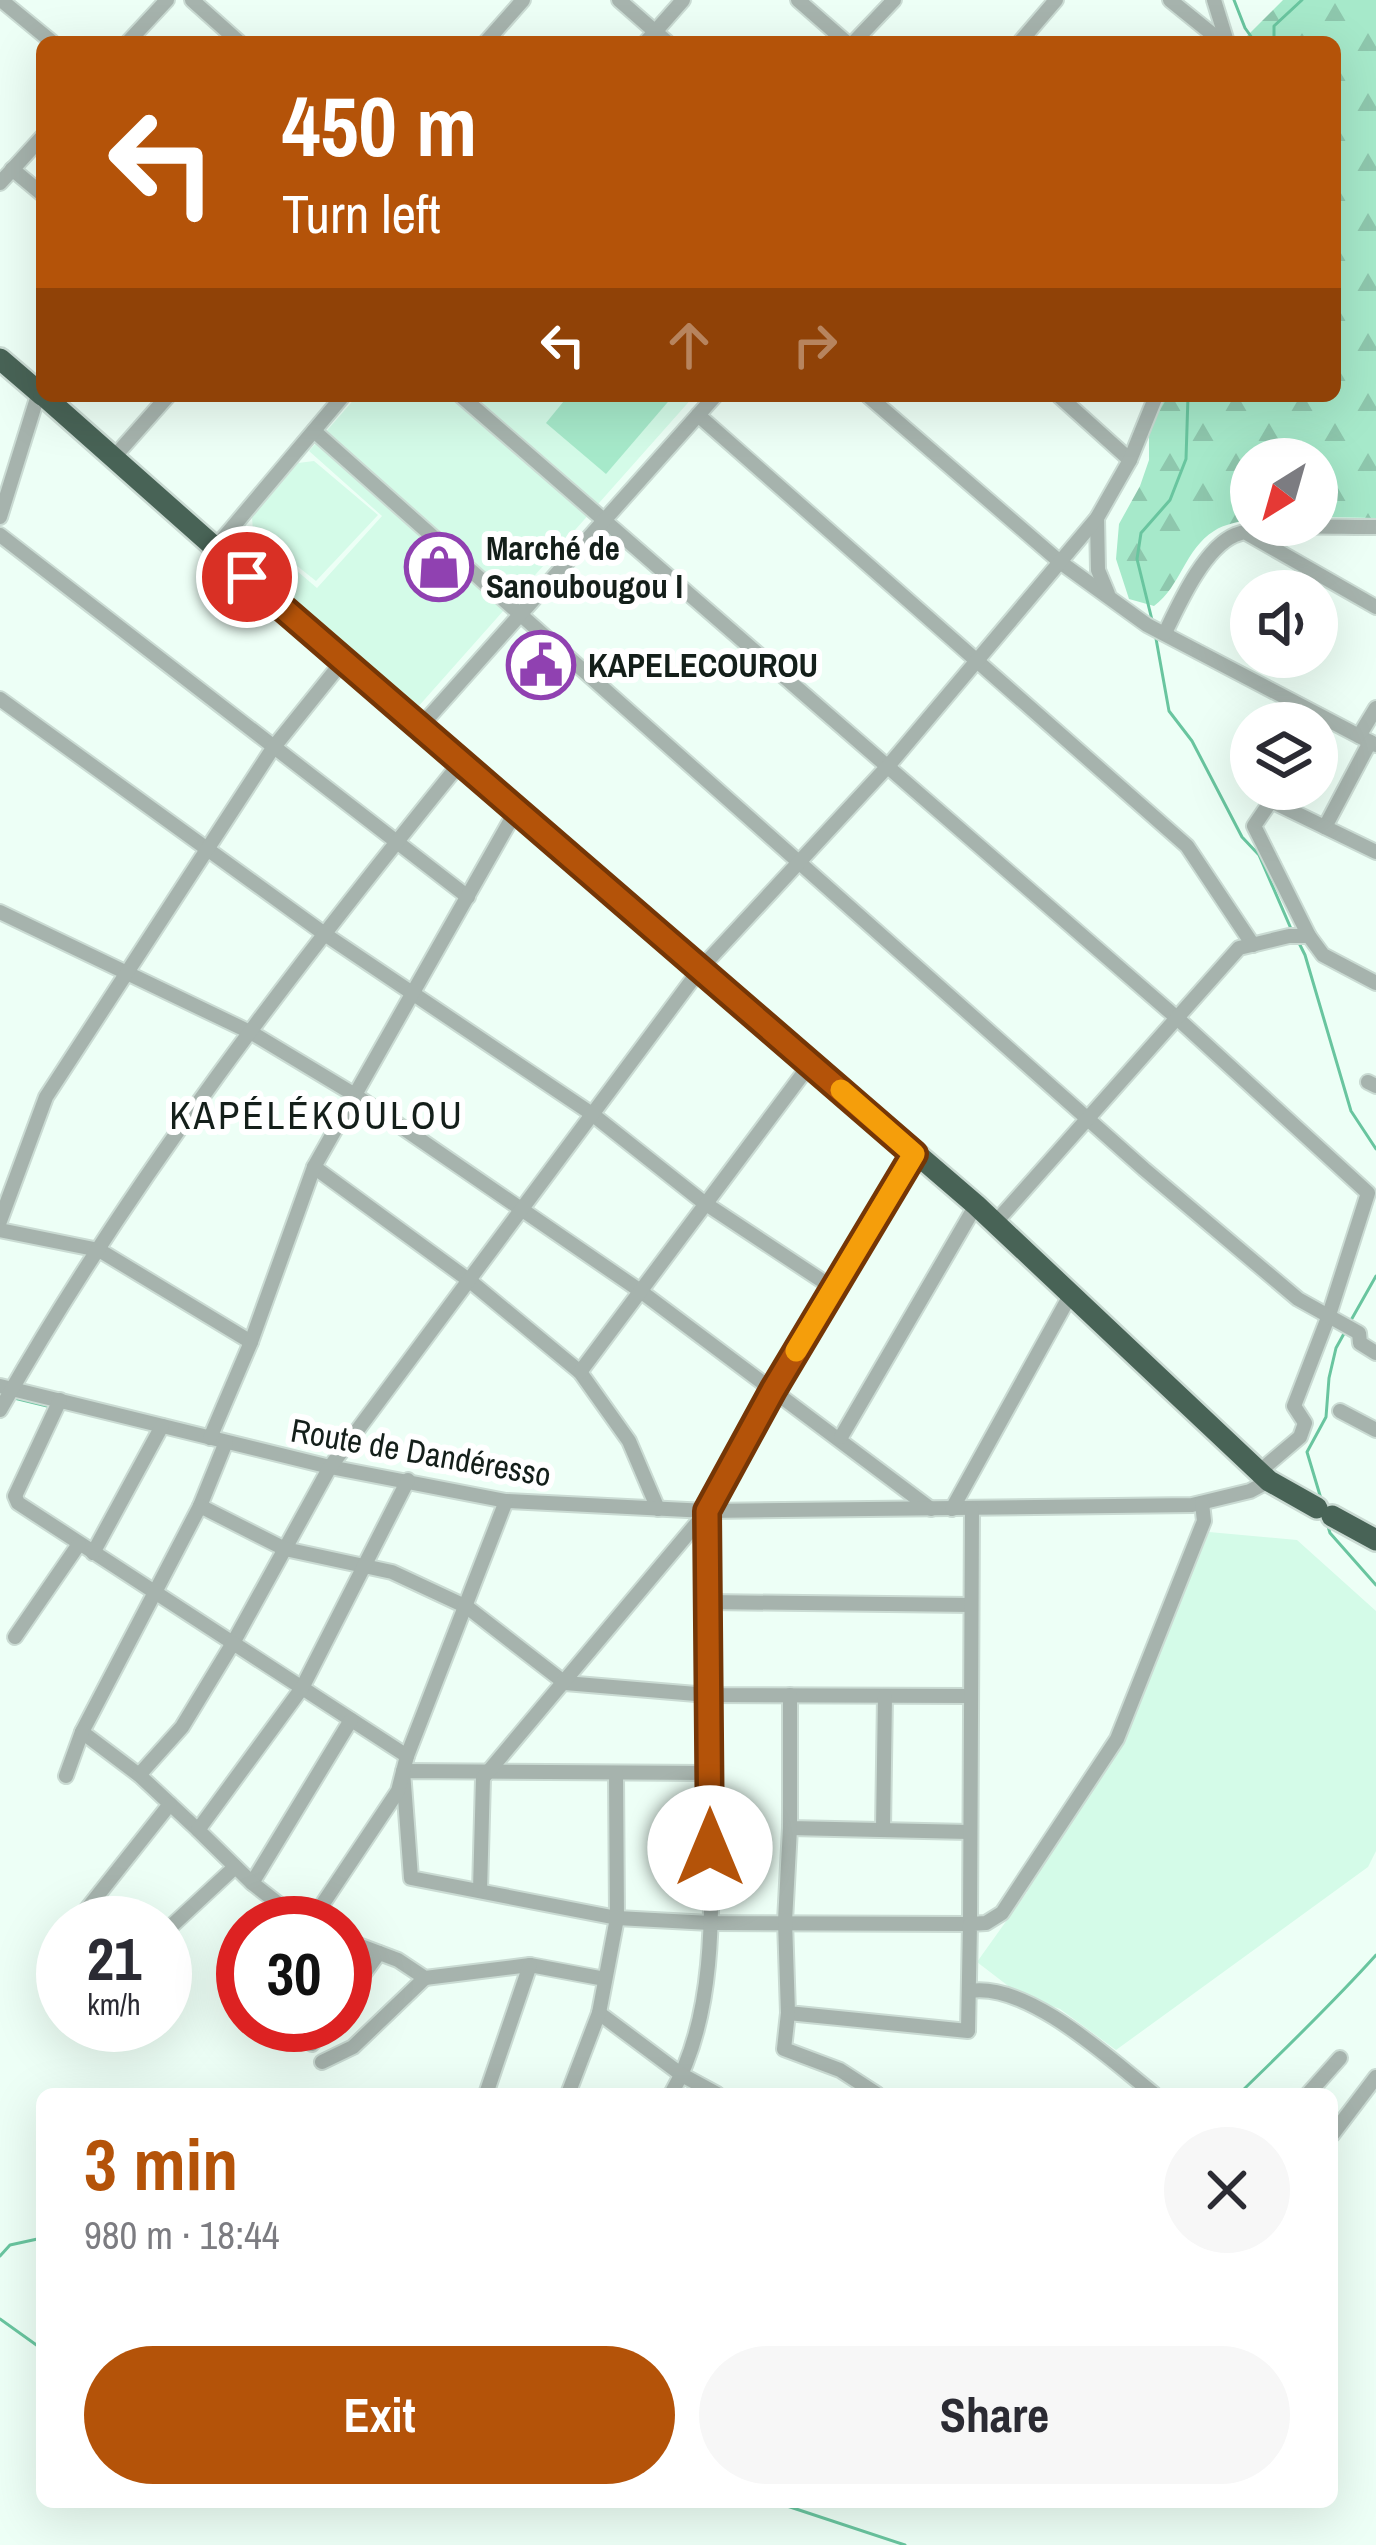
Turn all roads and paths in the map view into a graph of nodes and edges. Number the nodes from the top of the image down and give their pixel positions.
1 (1, 0) edge
2 (166, 0) edge
3 (192, 0) edge
4 (523, 0) edge
5 (619, 0) edge
6 (683, 0) edge
7 (798, 0) edge
8 (894, 0) edge
9 (1056, 0) edge
10 (1170, 0) edge
11 (1214, 0) edge
12 (45, 36) edge
13 (133, 36) edge
14 (232, 36) edge
15 (491, 36) edge
16 (654, 36) edge
17 (657, 36) edge
18 (843, 36) edge
19 (856, 36) edge
20 (1025, 36) edge
21 (1216, 36) edge
22 (1223, 36) edge
23 (36, 143) edge
24 (13, 169) junction
25 (0, 183) edge
26 (36, 189) edge
27 (0, 359) edge
28 (36, 389) edge
29 (39, 402) edge
30 (51, 402) edge
31 (163, 402) edge
32 (338, 402) edge
33 (468, 402) edge
34 (710, 402) edge
35 (875, 402) edge
36 (1066, 402) edge
37 (1154, 402) edge
38 (698, 415) junction
39 (314, 431) junction
40 (115, 457) junction
41 (1130, 460) junction
42 (0, 514) edge
43 (1096, 518) junction
44 (605, 519) junction
45 (1338, 527) edge
46 (1376, 527) edge
47 (0, 535) edge
48 (1230, 538) edge
49 (1270, 546) edge
50 (215, 548) junction
51 (1060, 562) junction
52 (1110, 599) junction
53 (1376, 608) edge
54 (520, 613) junction
55 (1163, 633) junction
56 (343, 661) junction
57 (977, 663) junction
58 (0, 699) edge
59 (1376, 708) edge
60 (420, 727) junction
61 (1368, 741) edge
62 (273, 748) junction
63 (461, 763) junction
64 (889, 765) junction
65 (517, 809) junction
66 (1325, 827) junction
67 (396, 843) junction
68 (208, 845) junction
69 (1376, 852) edge
70 (800, 860) junction
71 (468, 897) junction
72 (0, 912) edge
73 (326, 935) junction
74 (1300, 936) junction
75 (1252, 945) junction
76 (701, 968) junction
77 (125, 970) junction
78 (1376, 983) edge
79 (416, 992) junction
80 (1177, 1018) junction
81 (252, 1033) junction
82 (811, 1063) junction
83 (356, 1095) junction
84 (592, 1114) junction
85 (1088, 1119) junction
86 (914, 1154) junction
87 (314, 1167) junction
88 (1372, 1195) edge
89 (704, 1202) junction
90 (976, 1205) junction
91 (522, 1208) junction
92 (994, 1223) junction
93 (0, 1226) edge
94 (99, 1250) junction
95 (470, 1281) junction
96 (833, 1288) junction
97 (639, 1290) junction
98 (1072, 1292) junction
99 (1335, 1319) junction
100 (251, 1342) junction
101 (1376, 1353) edge
102 (580, 1372) junction
103 (6, 1387) edge
104 (773, 1390) junction
105 (60, 1400) junction
106 (0, 1410) edge
107 (1340, 1411) dead end
108 (162, 1426) junction
109 (1376, 1430) edge
110 (841, 1437) junction
111 (210, 1438) junction
112 (226, 1442) junction
113 (330, 1467) junction
114 (1264, 1476) junction
115 (408, 1480) junction
116 (506, 1501) junction
117 (1202, 1503) junction
118 (200, 1506) junction
119 (658, 1509) junction
120 (932, 1509) junction
121 (952, 1509) junction
122 (972, 1509) junction
123 (707, 1511) junction
124 (1376, 1540) edge
125 (79, 1544) junction
126 (285, 1549) junction
127 (93, 1553) junction
128 (364, 1565) junction
129 (154, 1592) junction
130 (708, 1602) junction
131 (971, 1605) junction
132 (467, 1607) junction
133 (15, 1637) dead end
134 (232, 1643) junction
135 (565, 1683) junction
136 (302, 1688) junction
137 (708, 1695) junction
138 (790, 1695) junction
139 (885, 1696) junction
140 (970, 1696) junction
141 (351, 1720) junction
142 (82, 1732) junction
143 (405, 1764) junction
144 (488, 1772) junction
145 (616, 1773) junction
146 (709, 1773) junction
147 (140, 1775) junction
148 (66, 1776) dead end
149 (170, 1804) junction
150 (790, 1828) junction
151 (884, 1829) junction
152 (198, 1830) junction
153 (969, 1832) junction
154 (235, 1867) junction
155 (252, 1883) junction
156 (480, 1891) junction
157 (97, 1896) edge
158 (270, 1896) edge
159 (326, 1896) edge
160 (192, 1907) edge
161 (617, 1918) junction
162 (785, 1921) junction
163 (710, 1923) junction
164 (970, 1924) junction
165 (372, 1950) edge
166 (379, 1953) junction
167 (372, 1963) edge
168 (530, 1965) junction
169 (425, 1978) junction
170 (605, 1979) junction
171 (970, 1991) junction
172 (598, 2013) junction
173 (788, 2013) junction
174 (1340, 2058) dead end
175 (322, 2062) dead end
176 (682, 2075) junction
177 (1376, 2077) edge
178 (487, 2088) edge
179 (570, 2088) edge
180 (674, 2088) edge
181 (706, 2088) edge
182 (868, 2088) edge
183 (1147, 2088) edge
184 (1313, 2088) edge
185 (1338, 2127) edge

1 - 12 street
2 - 13 street
3 - 14 street
4 - 15 street
5 - 16 street
6 - 17 street
7 - 18 street
8 - 19 street
9 - 20 street
10 - 21 street
11 - 22 street
23 - 24 street
24 - 25 street
24 - 26 street
27 - 28 highway
29 - 42 street
30 - 40 highway
31 - 40 street
32 - 39 street
33 - 44 street
34 - 38 street
35 - 51 street
36 - 41 street
37 - 41 street
38 - 44 street
38 - 57 street
39 - 50 street
39 - 54 street
40 - 50 highway
41 - 43 street
43 - 51 street
43 - 52 street
44 - 54 street
44 - 64 street
45 - 46 street
47 - 62 street
48 - 55 street
49 - 53 street
50 - 56 highway
51 - 52 street
51 - 57 street
52 - 55 street
54 - 60 street
54 - 70 street
55 - 61 street
56 - 60 highway
56 - 62 street
57 - 64 street
57 - 75 street
58 - 68 street
59 - 61 street
60 - 63 highway
61 - 66 street
62 - 67 street
62 - 68 street
63 - 65 highway
63 - 67 street
64 - 70 street
64 - 80 street
65 - 71 street
65 - 76 highway
66 - 69 street
66 - 74 street
67 - 71 street
67 - 73 street
68 - 73 street
68 - 77 street
70 - 76 street
70 - 85 street
71 - 79 street
72 - 77 street
73 - 79 street
73 - 81 street
74 - 75 street
74 - 78 street
75 - 80 street
76 - 82 highway
76 - 84 street
77 - 81 street
77 - 93 street
79 - 83 street
79 - 84 street
80 - 85 street
80 - 88 street
81 - 83 street
81 - 94 street
82 - 86 highway
82 - 89 street
83 - 87 street
83 - 91 street
84 - 89 street
84 - 91 street
85 - 92 street
85 - 99 street
86 - 90 highway
86 - 96 street
87 - 95 street
87 - 100 street
88 - 99 street
89 - 96 street
89 - 97 street
90 - 92 highway
90 - 110 street
91 - 95 street
91 - 97 street
92 - 98 highway
93 - 94 street
94 - 100 street
94 - 103 street
95 - 102 street
95 - 113 street
96 - 104 street
97 - 102 street
97 - 104 street
98 - 114 highway
98 - 121 street
99 - 101 street
99 - 114 street
100 - 111 street
102 - 119 street
103 - 105 street, Route de Dandéresso
103 - 106 street
104 - 110 street
104 - 123 street
105 - 108 street, Route de Dandéresso
105 - 125 street
107 - 109 street
108 - 111 street, Route de Dandéresso
108 - 127 street
110 - 120 street
111 - 112 street, Route de Dandéresso
112 - 113 street, Route de Dandéresso
112 - 118 street
113 - 115 street, Route de Dandéresso
113 - 126 street
114 - 117 street, Route de Dandéresso
114 - 124 highway
115 - 116 street, Route de Dandéresso
115 - 128 street
116 - 119 street, Route de Dandéresso
116 - 132 street
117 - 122 street, Route de Dandéresso
117 - 164 street
118 - 126 street
118 - 129 street
119 - 123 street, Route de Dandéresso
120 - 121 street, Route de Dandéresso
120 - 123 street, Route de Dandéresso
121 - 122 street, Route de Dandéresso
122 - 131 street
123 - 130 street
123 - 135 street
125 - 127 street
125 - 133 street
126 - 128 street
126 - 134 street
127 - 129 street
128 - 132 street
128 - 136 street
129 - 134 street
129 - 142 street
130 - 131 street
130 - 137 street
131 - 140 street
132 - 135 street
132 - 143 street
134 - 136 street
134 - 147 street
135 - 137 street
135 - 144 street
136 - 141 street
136 - 152 street
137 - 138 street
137 - 146 street
138 - 139 street
138 - 150 street
139 - 140 street
139 - 151 street
140 - 153 street
141 - 143 street
141 - 155 street
142 - 147 street
142 - 148 street
143 - 144 street
143 - 156 street
143 - 159 street
144 - 145 street
144 - 156 street
145 - 146 street
145 - 161 street
146 - 163 street
147 - 149 street
149 - 152 street
149 - 157 street
150 - 151 street
150 - 162 street
151 - 153 street
152 - 154 street
153 - 164 street
154 - 155 street
154 - 160 street
155 - 158 street
156 - 161 street
161 - 163 street
161 - 170 street
162 - 163 street
162 - 164 street
162 - 173 street
163 - 176 street
164 - 171 street
165 - 166 street
166 - 167 street
166 - 169 street
168 - 169 street
168 - 170 street
168 - 178 street
169 - 175 street
170 - 172 street
171 - 173 street
171 - 183 street
172 - 176 street
172 - 179 street
173 - 182 street
174 - 184 street
176 - 180 street
176 - 181 street
177 - 185 street

